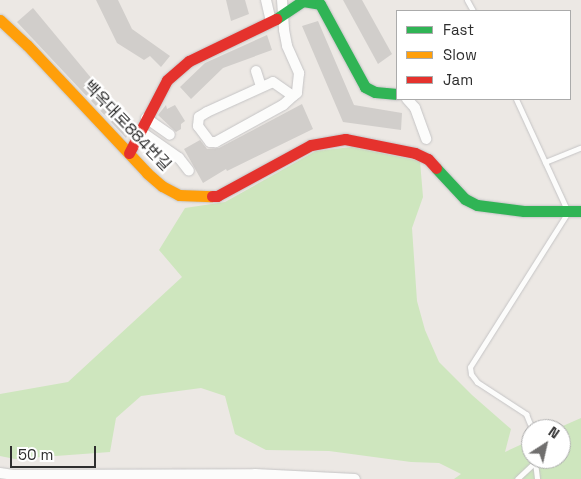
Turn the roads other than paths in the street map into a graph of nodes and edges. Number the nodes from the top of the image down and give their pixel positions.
1 (266, 0) edge
2 (282, 0) edge
3 (284, 15) junction
4 (0, 20) edge
5 (271, 22) junction
6 (256, 71) dead end
7 (261, 86) junction
8 (396, 94) edge
9 (293, 96) junction
10 (408, 100) edge
11 (516, 100) edge
12 (146, 118) junction
13 (139, 130) junction
14 (170, 135) dead end
15 (426, 140) dead end
16 (580, 148) dead end
17 (129, 153) junction
18 (545, 162) junction
19 (189, 171) dead end
20 (581, 211) edge
21 (568, 212) junction
22 (528, 419) edge
23 (526, 469) edge
24 (0, 473) edge
25 (355, 479) edge
26 (517, 479) edge

1 - 5 street
2 - 3 street
3 - 5 street
3 - 8 street
3 - 9 street
4 - 17 street, 백옥대로884번길
5 - 12 street
6 - 7 street
7 - 9 street
7 - 9 street
10 - 15 street
11 - 18 lane
12 - 13 street
12 - 14 street
13 - 17 street
13 - 19 street
16 - 18 lane
17 - 21 street, 백옥대로884번길
18 - 21 lane
20 - 21 street, 백옥대로884번길
21 - 22 lane
23 - 26 lane
24 - 25 street

